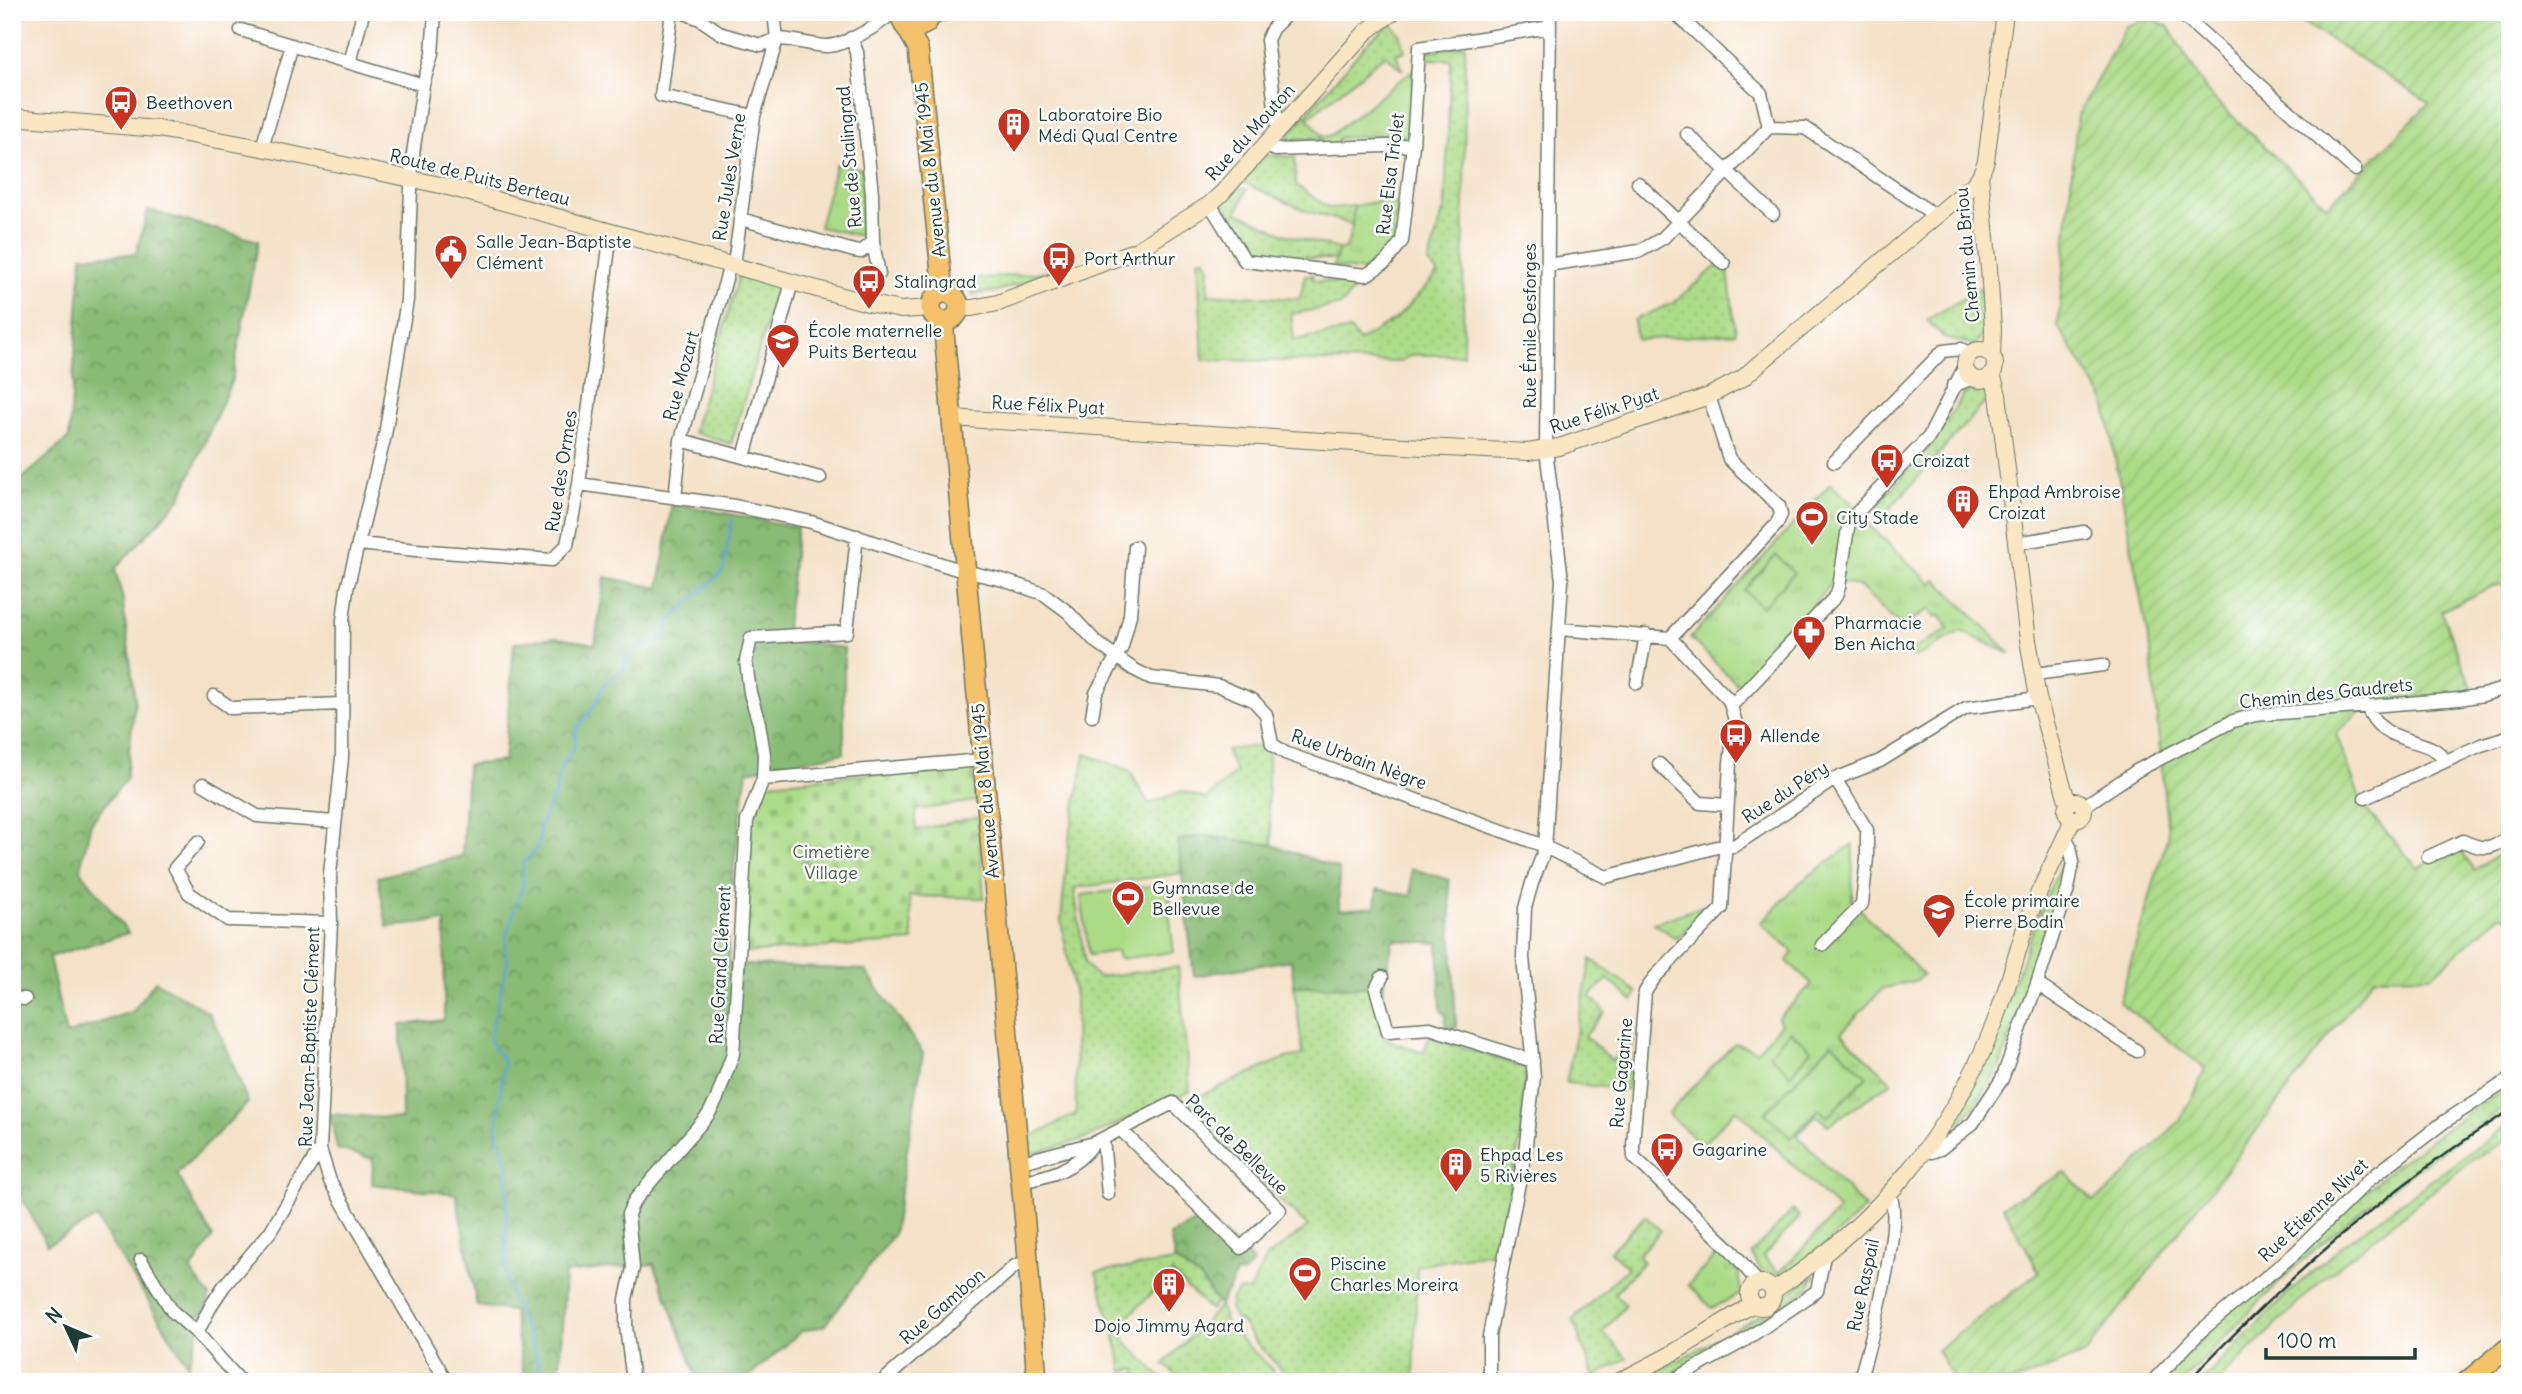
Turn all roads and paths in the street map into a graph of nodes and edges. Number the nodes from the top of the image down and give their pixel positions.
1 (359, 12) edge
2 (435, 12) edge
3 (672, 12) edge
4 (682, 12) edge
5 (774, 12) edge
6 (947, 12) edge
7 (1289, 12) edge
8 (1393, 12) edge
9 (1550, 12) edge
10 (1674, 12) edge
11 (2005, 12) edge
12 (2179, 12) edge
13 (929, 19) edge
14 (897, 20) edge
15 (1550, 27) junction
16 (241, 30) dead end
17 (851, 38) junction
18 (777, 39) junction
19 (292, 45) junction
20 (918, 48) junction
21 (350, 62) junction
22 (424, 85) junction
23 (754, 116) junction
24 (12, 117) edge
25 (1769, 127) junction
26 (1281, 128) junction
27 (1687, 134) dead end
28 (1265, 145) junction
29 (1413, 145) junction
30 (262, 148) junction
31 (1727, 170) junction
32 (2355, 170) dead end
33 (1980, 176) junction
34 (411, 179) junction
35 (1638, 183) dead end
36 (1210, 204) junction
37 (1773, 214) dead end
38 (1936, 216) junction
39 (741, 219) junction
40 (1678, 221) junction
41 (611, 231) junction
42 (873, 242) junction
43 (1724, 264) dead end
44 (730, 265) junction
45 (1547, 265) junction
46 (879, 274) dead end
47 (792, 282) junction
48 (943, 292) junction
49 (960, 308) junction
50 (938, 315) junction
51 (1980, 365) junction
52 (1709, 396) junction
53 (951, 418) junction
54 (681, 440) junction
55 (1546, 449) junction
56 (744, 457) junction
57 (1835, 462) dead end
58 (820, 478) dead end
59 (579, 484) junction
60 (675, 498) junction
61 (2084, 532) dead end
62 (857, 536) junction
63 (2016, 543) junction
64 (359, 544) junction
65 (1135, 547) dead end
66 (967, 572) junction
67 (1559, 629) junction
68 (1646, 635) junction
69 (1670, 638) junction
70 (1118, 659) junction
71 (2103, 665) dead end
72 (2035, 674) junction
73 (1637, 684) dead end
74 (2510, 687) edge
75 (214, 696) dead end
76 (2038, 698) junction
77 (342, 704) junction
78 (1732, 705) junction
79 (2367, 705) junction
80 (1092, 716) dead end
81 (2510, 736) edge
82 (982, 760) junction
83 (2445, 761) junction
84 (1659, 764) dead end
85 (762, 779) junction
86 (1835, 779) junction
87 (203, 784) dead end
88 (2365, 799) dead end
89 (2073, 802) junction
90 (1727, 805) junction
91 (335, 822) junction
92 (2065, 837) junction
93 (2510, 837) edge
94 (198, 842) dead end
95 (1725, 846) junction
96 (1545, 849) junction
97 (2428, 857) dead end
98 (331, 923) junction
99 (1822, 945) dead end
100 (1382, 977) dead end
101 (2037, 984) junction
102 (2137, 1051) dead end
103 (1533, 1061) junction
104 (2510, 1079) edge
105 (1121, 1130) junction
106 (1098, 1141) junction
107 (320, 1149) junction
108 (1926, 1151) junction
109 (1019, 1173) junction
110 (1108, 1194) dead end
111 (1889, 1195) junction
112 (1824, 1256) junction
113 (141, 1260) dead end
114 (1028, 1261) junction
115 (1758, 1283) junction
116 (1773, 1291) junction
117 (1753, 1304) junction
118 (197, 1333) junction
119 (2510, 1346) edge
120 (241, 1382) edge
121 (447, 1382) edge
122 (633, 1382) edge
123 (882, 1382) edge
124 (1037, 1382) edge
125 (1489, 1382) edge
126 (1618, 1382) edge
127 (1670, 1382) edge
128 (1859, 1382) edge
129 (2151, 1382) edge
130 (2466, 1382) edge

1 - 21 street
2 - 22 street, Rue Jean-Baptiste Clément
3 - 23 street
4 - 18 street
5 - 18 street
6 - 13 street
7 - 26 street
8 - 26 street, Rue du Mouton
9 - 15 street, Rue Émile Desforges
10 - 25 street
11 - 33 street
12 - 32 street
13 - 14 main road
13 - 20 main road, Avenue du 8 Mai 1945
14 - 17 street
14 - 20 main road, Avenue du 8 Mai 1945
15 - 29 street, Rue Elsa Triolet
15 - 45 street, Rue Émile Desforges
16 - 19 street
17 - 18 street
17 - 42 street, Rue de Stalingrad
18 - 23 street, Rue Jules Verne
19 - 21 street
19 - 30 street
20 - 48 main road, Avenue du 8 Mai 1945
21 - 22 street
22 - 34 street, Rue Jean-Baptiste Clément
23 - 39 street, Rue Jules Verne
24 - 30 street, Route de Puits Berteau
25 - 31 street
25 - 38 street
26 - 28 street, Rue du Mouton
27 - 31 street
28 - 29 street
28 - 36 street, Rue du Mouton
29 - 36 street, Rue Elsa Triolet
30 - 34 street, Route de Puits Berteau
31 - 37 street
31 - 40 street
33 - 38 street, Rue Félix Pyat
33 - 51 street, Chemin du Briou
34 - 41 street, Route de Puits Berteau
34 - 64 street, Rue Jean-Baptiste Clément
35 - 40 street
36 - 49 street, Rue du Mouton
38 - 52 street, Rue Félix Pyat
39 - 42 street
39 - 44 street, Rue Jules Verne
40 - 43 street
40 - 45 street
41 - 44 street, Route de Puits Berteau
41 - 59 street, Rue des Ormes
42 - 46 street, Rue de Stalingrad
44 - 47 street, Route de Puits Berteau
44 - 54 street, Rue Mozart
45 - 55 street, Rue Émile Desforges
47 - 50 street, Route de Puits Berteau
47 - 56 street
48 - 49 main road
48 - 50 main road
49 - 50 main road
50 - 53 main road, Avenue du 8 Mai 1945
51 - 57 street
51 - 63 street, Chemin du Briou
51 - 78 street
52 - 55 street, Rue Félix Pyat
52 - 69 street
53 - 55 street, Rue Félix Pyat
53 - 66 main road, Avenue du 8 Mai 1945
54 - 56 street
54 - 60 street, Rue Mozart
55 - 67 street, Rue Émile Desforges
56 - 58 street
59 - 60 street, Rue Urbain Nègre
59 - 64 street, Rue des Ormes
60 - 62 street, Rue Urbain Nègre
61 - 63 street
62 - 66 street, Rue Urbain Nègre
62 - 85 street, Rue Grand Clément
63 - 72 street, Chemin du Briou
64 - 77 street, Rue Jean-Baptiste Clément
65 - 70 street
66 - 70 street, Rue Urbain Nègre
66 - 82 main road, Avenue du 8 Mai 1945
67 - 68 street
67 - 96 street, Rue Émile Desforges
68 - 69 street
68 - 73 street
69 - 78 street
70 - 80 street
70 - 96 street, Rue Urbain Nègre
71 - 72 street
72 - 76 street, Chemin du Briou
74 - 79 street, Chemin des Gaudrets
75 - 77 street
76 - 86 street, Rue du Péry
76 - 89 street, Chemin du Briou
77 - 91 street, Rue Jean-Baptiste Clément
78 - 90 street, Rue Gagarine
79 - 83 street
79 - 89 street, Chemin des Gaudrets
81 - 83 street
82 - 85 street
82 - 109 main road, Avenue du 8 Mai 1945
83 - 88 street
84 - 90 street
85 - 122 street, Rue Grand Clément
86 - 95 street, Rue du Péry
86 - 99 street
87 - 91 street
89 - 92 street, Chemin du Briou
90 - 95 street, Rue Gagarine
91 - 98 street, Rue Jean-Baptiste Clément
92 - 101 street
92 - 108 street
93 - 97 street
94 - 98 street
95 - 96 street, Rue du Péry
95 - 115 street, Rue Gagarine
96 - 103 street, Rue Émile Desforges
98 - 107 street, Rue Jean-Baptiste Clément
100 - 103 street
101 - 102 street
101 - 108 street
103 - 125 street, Rue Émile Desforges
104 - 129 street, Rue Étienne Nivet
105 - 105 street, Parc de Bellevue
105 - 106 street, Parc de Bellevue
106 - 109 street, Parc de Bellevue
106 - 109 street, Parc de Bellevue
106 - 110 street
107 - 118 street
107 - 121 street, Rue Jean-Baptiste Clément
108 - 111 street
109 - 114 main road, Avenue du 8 Mai 1945
111 - 112 street
111 - 128 street, Rue Raspail
112 - 116 street
112 - 127 street
113 - 118 street
114 - 123 street, Rue Gambon
114 - 124 main road, Avenue du 8 Mai 1945
115 - 116 street
115 - 117 street
116 - 117 street
117 - 126 street
118 - 120 street
119 - 130 main road

